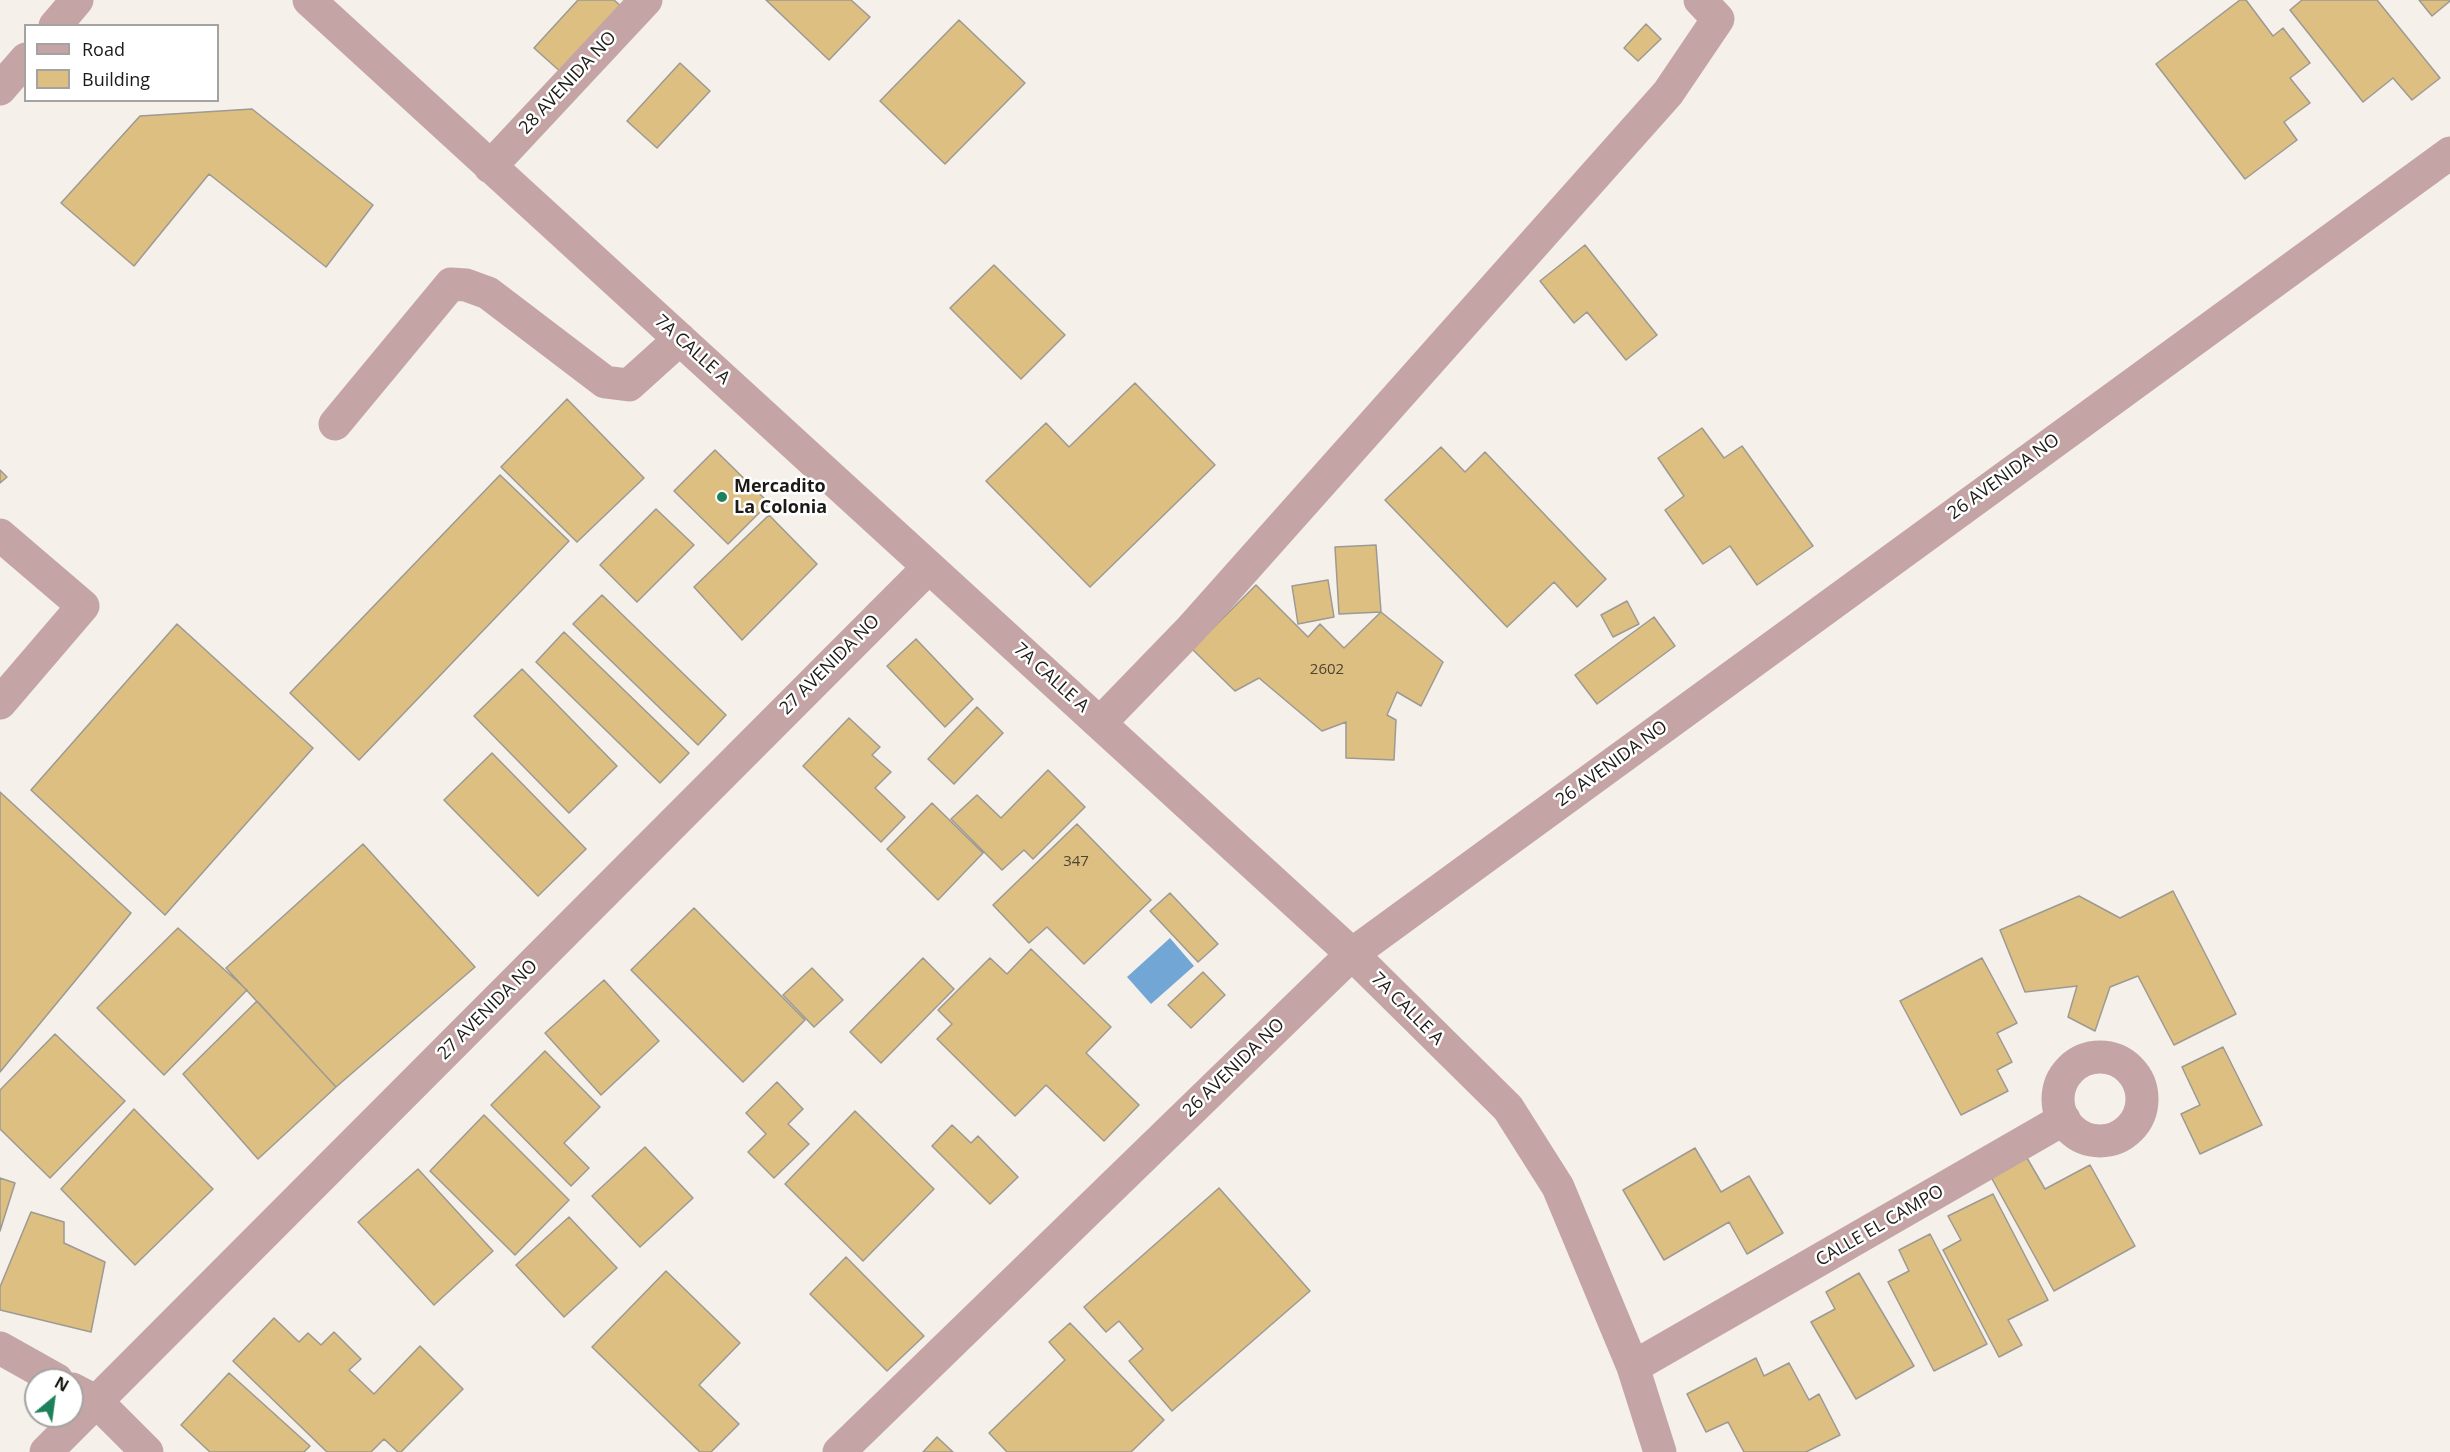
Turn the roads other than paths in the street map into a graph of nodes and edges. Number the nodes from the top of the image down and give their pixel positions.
1 (77, 0) edge
2 (309, 0) edge
3 (646, 0) edge
4 (1700, 0) edge
5 (57, 24) edge
6 (24, 61) edge
7 (0, 89) edge
8 (2450, 153) edge
9 (490, 167) junction
10 (680, 339) junction
11 (335, 424) dead end
12 (0, 535) edge
13 (929, 567) junction
14 (0, 703) edge
15 (1100, 723) junction
16 (1352, 954) junction
17 (2064, 1119) dead end
18 (0, 1348) edge
19 (1633, 1367) junction
20 (36, 1368) edge
21 (84, 1395) edge
22 (62, 1428) edge
23 (46, 1452) edge
24 (147, 1452) edge
25 (838, 1452) edge
26 (1660, 1452) edge

1 - 5 street
2 - 9 street, 7A CALLE A
3 - 9 street, 28 AVENIDA NO
4 - 15 street
6 - 7 street
8 - 16 street, 26 AVENIDA NO
9 - 10 street, 7A CALLE A
10 - 11 street
10 - 13 street, 7A CALLE A
12 - 14 street
13 - 15 street, 7A CALLE A
13 - 21 street, 27 AVENIDA NO
15 - 16 street, 7A CALLE A
16 - 19 street, 7A CALLE A
16 - 25 street, 26 AVENIDA NO
17 - 19 street, CALLE EL CAMPO
18 - 20 street
19 - 26 street, 7A CALLE A
21 - 24 street
22 - 23 street, 27 AVENIDA NO

